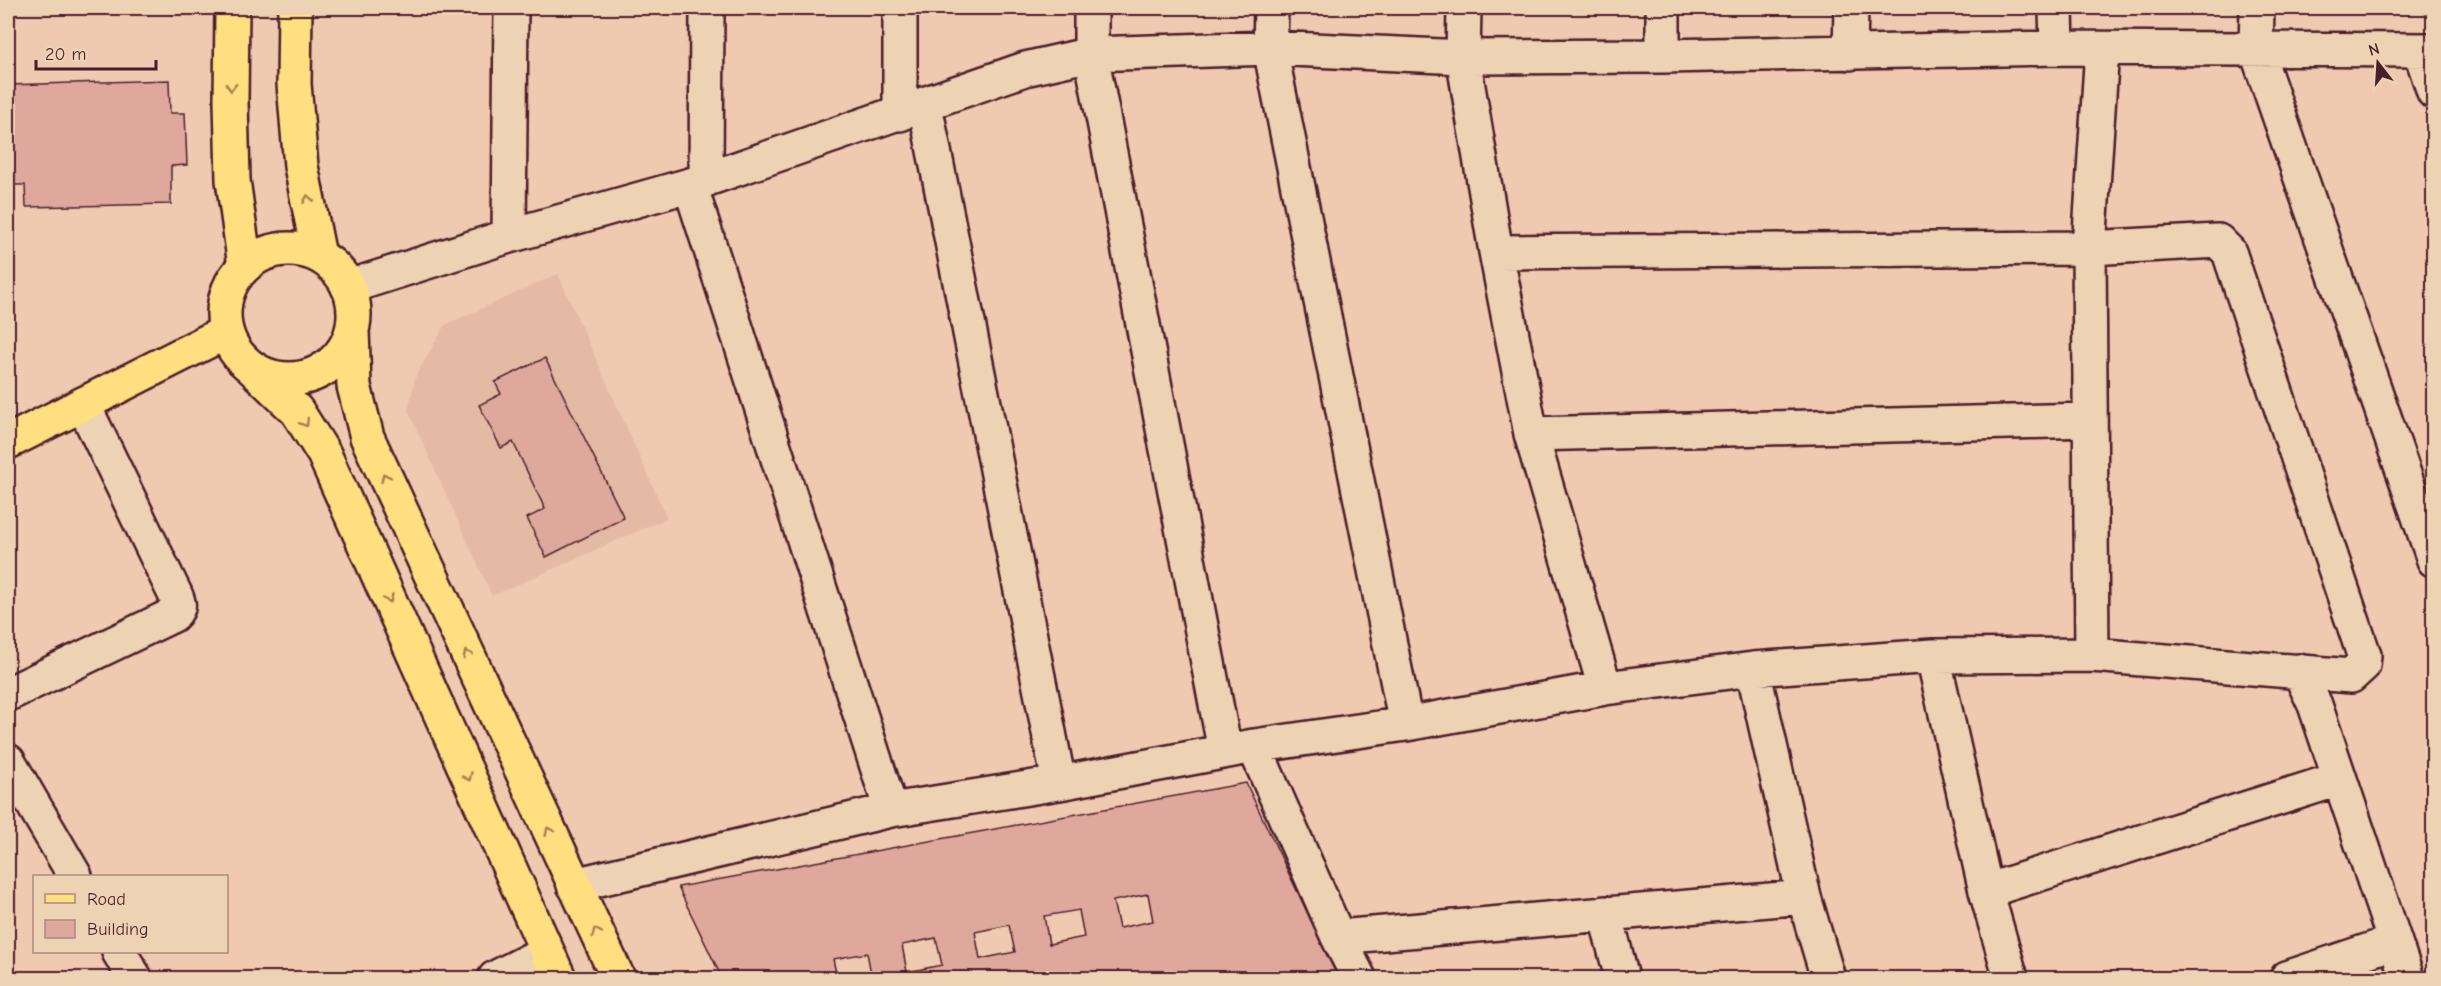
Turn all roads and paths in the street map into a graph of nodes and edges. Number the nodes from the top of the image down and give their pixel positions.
1 (232, 8) edge
2 (295, 8) edge
3 (511, 8) edge
4 (707, 8) edge
5 (900, 8) edge
6 (1091, 8) edge
7 (1271, 8) edge
8 (1464, 8) edge
9 (1663, 8) edge
10 (1851, 8) edge
11 (2055, 8) edge
12 (2257, 8) edge
13 (1270, 48) junction
14 (2057, 48) junction
15 (2102, 49) junction
16 (2256, 49) junction
17 (2427, 50) edge
18 (1850, 53) junction
19 (1091, 54) junction
20 (1663, 56) junction
21 (1463, 57) junction
22 (2433, 92) edge
23 (912, 109) junction
24 (698, 183) junction
25 (509, 236) junction
26 (2089, 248) junction
27 (1496, 252) junction
28 (319, 256) junction
29 (245, 266) junction
30 (348, 287) junction
31 (352, 330) junction
32 (226, 332) junction
33 (250, 366) junction
34 (83, 404) junction
35 (2090, 420) junction
36 (1531, 434) junction
37 (8, 442) edge
38 (2433, 560) edge
39 (2092, 655) junction
40 (1933, 656) junction
41 (1753, 669) junction
42 (2299, 671) junction
43 (1605, 688) junction
44 (8, 694) edge
45 (1406, 724) junction
46 (1239, 748) junction
47 (8, 761) edge
48 (2339, 779) junction
49 (1059, 783) junction
50 (891, 810) junction
51 (74, 875) edge
52 (574, 885) junction
53 (1986, 891) junction
54 (1804, 897) junction
55 (1605, 913) junction
56 (1338, 936) junction
57 (2394, 942) junction
58 (120, 953) edge
59 (553, 965) edge
60 (135, 978) edge
61 (495, 978) edge
62 (618, 978) edge
63 (1359, 978) edge
64 (1622, 978) edge
65 (1828, 978) edge
66 (2011, 978) edge
67 (2287, 978) edge
68 (2407, 978) edge

1 -> 29 main road
28 -> 2 main road
3 - 25 street
4 - 24 street
5 - 23 street
6 - 19 street
7 - 13 street
8 - 21 street
9 - 20 street
10 - 18 street
11 - 14 street
12 - 16 street
13 - 19 street
13 - 21 street
13 - 45 street
14 - 15 street
14 - 18 street
15 - 16 street
15 - 26 street
16 - 17 street
16 - 38 street
17 - 22 street
18 - 20 street
19 - 23 street
19 - 46 street
20 - 21 street
21 - 27 street
23 - 24 street
23 - 49 street
24 - 25 street
24 - 50 street
25 - 30 street
26 - 27 street
26 - 35 street
26 - 42 street
27 - 36 street
28 - 29 main road
28 - 30 main road
29 - 32 main road
30 - 31 main road
31 - 33 main road
52 -> 31 main road
32 - 33 main road
32 - 34 main road
33 -> 59 main road
34 - 37 main road
34 - 44 street
35 - 36 street
35 - 39 street
36 - 43 street
39 - 40 street
39 - 42 street
40 - 41 street
40 - 53 street
41 - 43 street
41 - 54 street
42 - 48 street
43 - 45 street
45 - 46 street
46 - 49 street
46 - 56 street
47 - 51 street
48 - 53 street
48 - 57 street
49 - 50 street
50 - 52 street
62 -> 52 main road
53 - 66 street
54 - 55 street
54 - 65 street
55 - 56 street
55 - 64 street
56 - 63 street
57 - 67 street
57 - 68 street
58 - 60 street
59 - 61 street

